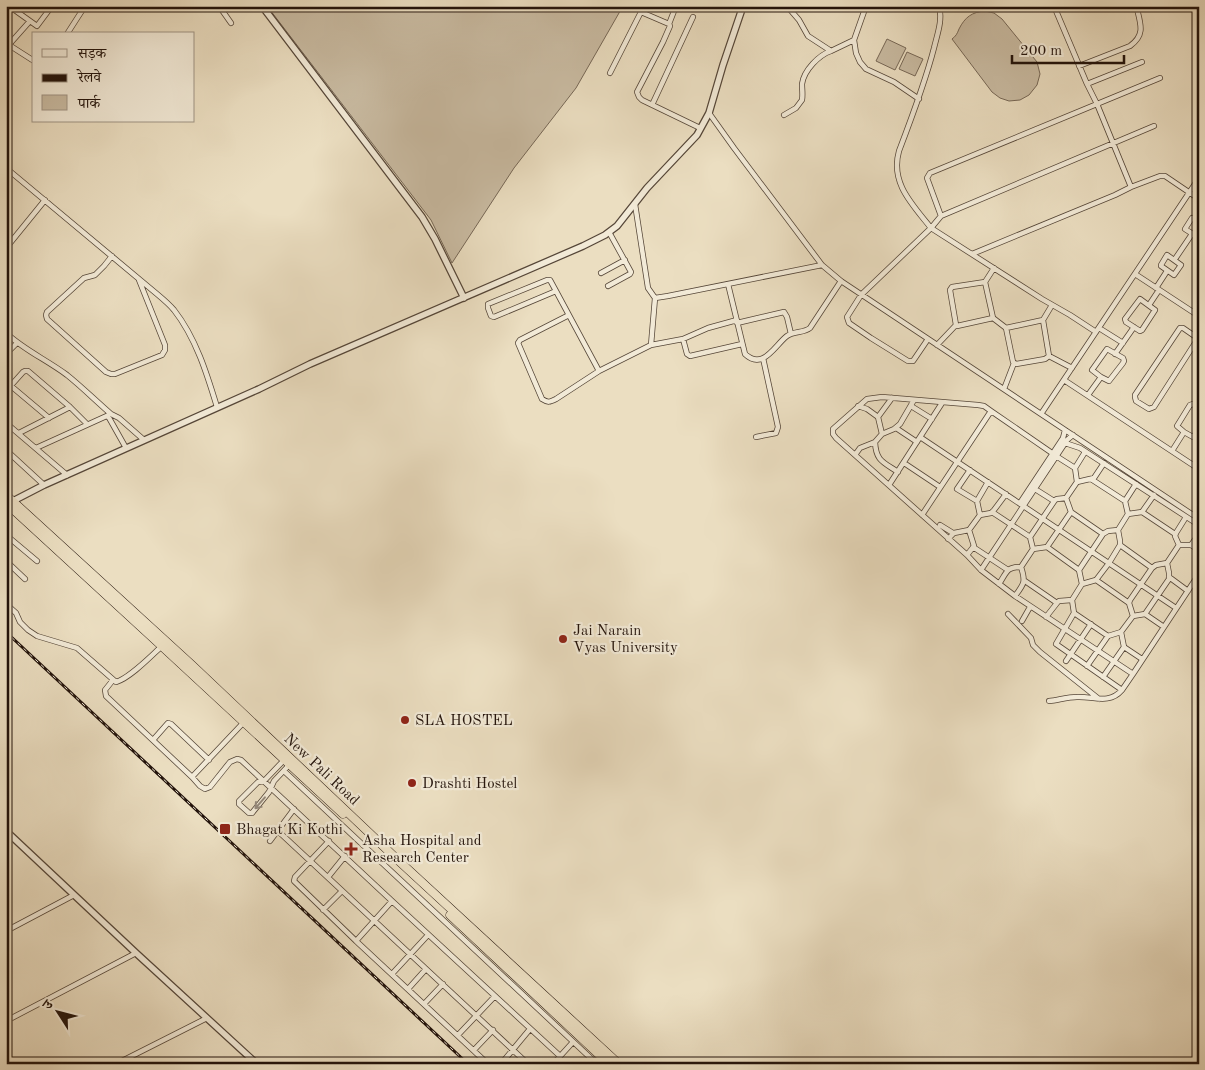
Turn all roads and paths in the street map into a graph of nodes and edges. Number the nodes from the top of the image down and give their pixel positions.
1 (9, 6) edge
2 (52, 6) edge
3 (86, 6) edge
4 (219, 6) edge
5 (262, 6) edge
6 (644, 6) edge
7 (676, 6) edge
8 (743, 6) edge
9 (787, 6) edge
10 (866, 6) edge
11 (1054, 6) edge
12 (1132, 6) edge
13 (941, 7) edge
14 (1139, 8) edge
15 (641, 12) junction
16 (694, 17) dead end
17 (30, 21) junction
18 (231, 23) dead end
19 (669, 24) junction
20 (68, 32) edge
21 (854, 40) junction
22 (8, 47) edge
23 (831, 51) junction
24 (32, 61) edge
25 (1142, 62) dead end
26 (1079, 66) junction
27 (610, 73) dead end
28 (1160, 78) dead end
29 (1087, 84) junction
30 (919, 99) junction
31 (1097, 104) junction
32 (652, 105) junction
33 (709, 112) junction
34 (784, 115) dead end
35 (1154, 126) dead end
36 (700, 128) junction
37 (1114, 143) junction
38 (6, 168) edge
39 (1199, 178) edge
40 (1132, 187) junction
41 (1188, 193) junction
42 (1199, 199) edge
43 (45, 200) junction
44 (635, 204) junction
45 (942, 216) junction
46 (1199, 222) edge
47 (931, 228) junction
48 (609, 232) junction
49 (1192, 234) junction
50 (1199, 238) edge
51 (6, 248) edge
52 (972, 254) junction
53 (112, 256) junction
54 (1174, 259) junction
55 (625, 260) junction
56 (822, 265) junction
57 (994, 268) junction
58 (1167, 271) junction
59 (600, 273) dead end
60 (1135, 274) junction
61 (138, 278) junction
62 (841, 281) junction
63 (985, 282) junction
64 (728, 284) junction
65 (608, 286) dead end
66 (1157, 289) junction
67 (556, 290) junction
68 (861, 295) junction
69 (464, 298) junction
70 (655, 298) junction
71 (1052, 305) junction
72 (1149, 305) junction
73 (1199, 307) edge
74 (569, 315) junction
75 (1197, 315) edge
76 (993, 318) junction
77 (1043, 320) junction
78 (737, 322) junction
79 (956, 325) junction
80 (1134, 327) junction
81 (1006, 328) junction
82 (1098, 330) junction
83 (6, 333) edge
84 (791, 334) junction
85 (683, 339) junction
86 (928, 339) junction
87 (1198, 340) edge
88 (1123, 342) junction
89 (17, 343) junction
90 (742, 344) junction
91 (651, 345) junction
92 (937, 345) junction
93 (6, 354) edge
94 (1116, 354) junction
95 (1049, 356) junction
96 (764, 358) junction
97 (1014, 363) junction
98 (1072, 368) junction
99 (599, 371) junction
100 (1101, 377) junction
101 (1064, 380) junction
102 (11, 386) junction
103 (1004, 389) junction
104 (6, 391) edge
105 (1088, 395) junction
106 (892, 398) junction
107 (914, 400) junction
108 (942, 403) junction
109 (858, 406) junction
110 (911, 406) junction
111 (70, 407) junction
112 (218, 407) junction
113 (1199, 407) edge
114 (991, 411) junction
115 (1041, 414) junction
116 (110, 415) junction
117 (878, 417) junction
118 (49, 418) junction
119 (932, 418) junction
120 (6, 423) edge
121 (88, 424) junction
122 (896, 428) junction
123 (1065, 430) junction
124 (1199, 430) edge
125 (1184, 432) junction
126 (19, 433) junction
127 (882, 434) junction
128 (1073, 435) junction
129 (756, 437) dead end
130 (920, 437) junction
131 (144, 440) junction
132 (876, 442) junction
133 (917, 442) junction
134 (1065, 443) junction
135 (36, 448) junction
136 (126, 448) junction
137 (6, 450) edge
138 (1172, 451) junction
139 (1085, 452) junction
140 (855, 455) junction
141 (1054, 455) junction
142 (904, 462) junction
143 (957, 462) junction
144 (1104, 463) junction
145 (1075, 468) junction
146 (1199, 468) edge
147 (970, 470) junction
148 (898, 472) junction
149 (67, 475) junction
150 (1091, 478) junction
151 (988, 482) junction
152 (1077, 482) junction
153 (1136, 484) junction
154 (44, 485) junction
155 (889, 485) junction
156 (940, 487) junction
157 (1035, 489) junction
158 (1006, 494) junction
159 (6, 495) edge
160 (1154, 495) junction
161 (1066, 498) junction
162 (976, 501) junction
163 (1054, 501) junction
164 (1125, 501) junction
165 (10, 502) edge
166 (1022, 505) junction
167 (992, 512) junction
168 (1070, 512) junction
169 (1142, 512) junction
170 (1128, 514) junction
171 (922, 515) junction
172 (980, 515) junction
173 (1186, 517) junction
174 (1042, 518) junction
175 (1198, 518) edge
176 (940, 524) dead end
177 (1010, 525) junction
178 (1199, 525) edge
179 (1059, 529) junction
180 (968, 530) junction
181 (1118, 530) junction
182 (953, 533) junction
183 (1103, 534) junction
184 (1176, 534) junction
185 (1199, 534) edge
186 (6, 535) edge
187 (1030, 537) junction
188 (948, 538) junction
189 (1120, 545) junction
190 (1179, 545) junction
191 (1191, 545) junction
192 (973, 547) junction
193 (1047, 547) junction
194 (1033, 549) junction
195 (1199, 550) edge
196 (1091, 551) junction
197 (967, 555) junction
198 (990, 558) junction
199 (6, 561) edge
200 (38, 561) dead end
201 (1109, 563) junction
202 (1167, 563) junction
203 (1021, 567) junction
204 (1152, 568) junction
205 (982, 570) junction
206 (1008, 570) junction
207 (1079, 570) junction
208 (1199, 574) edge
209 (1169, 577) junction
210 (25, 579) dead end
211 (1096, 580) junction
212 (1025, 581) junction
213 (998, 584) junction
214 (1082, 584) junction
215 (1141, 584) junction
216 (1188, 591) junction
217 (1015, 596) junction
218 (1158, 596) junction
219 (1072, 600) junction
220 (1129, 602) junction
221 (1057, 603) junction
222 (6, 604) edge
223 (1030, 607) junction
224 (1176, 608) junction
225 (1074, 613) junction
226 (1008, 614) dead end
227 (1146, 614) junction
228 (1133, 616) junction
229 (1046, 617) junction
230 (1022, 621) dead end
231 (1091, 624) junction
232 (1164, 627) junction
233 (1064, 629) junction
234 (1121, 632) junction
235 (1108, 636) junction
236 (1080, 639) junction
237 (162, 646) junction
238 (1124, 647) junction
239 (1098, 651) junction
240 (1070, 654) junction
241 (1142, 660) junction
242 (1066, 662) dead end
243 (1114, 662) junction
244 (1086, 666) junction
245 (1133, 674) junction
246 (1104, 677) junction
247 (113, 680) junction
248 (1122, 690) junction
249 (1099, 700) junction
250 (1049, 701) dead end
251 (244, 722) junction
252 (153, 740) junction
253 (209, 760) junction
254 (288, 762) junction
255 (192, 777) junction
256 (264, 781) junction
257 (271, 788) junction
258 (294, 809) junction
259 (6, 831) edge
260 (278, 831) junction
261 (270, 841) dead end
262 (329, 841) junction
263 (345, 856) junction
264 (310, 861) junction
265 (328, 878) junction
266 (342, 891) junction
267 (74, 895) junction
268 (392, 901) junction
269 (323, 910) junction
270 (375, 921) junction
271 (6, 931) edge
272 (428, 934) junction
273 (356, 941) junction
274 (136, 953) junction
275 (410, 954) junction
276 (426, 969) junction
277 (392, 974) junction
278 (443, 984) junction
279 (408, 989) junction
280 (495, 996) junction
281 (424, 1004) junction
282 (476, 1016) junction
283 (207, 1018) junction
284 (6, 1021) edge
285 (530, 1029) junction
286 (493, 1030) junction
287 (458, 1035) junction
288 (573, 1042) junction
289 (474, 1050) junction
290 (512, 1050) junction
291 (560, 1056) junction
292 (116, 1064) edge
293 (257, 1064) edge
294 (488, 1064) edge
295 (501, 1064) edge
296 (528, 1064) edge
297 (553, 1064) edge
298 (597, 1064) edge
299 (609, 1064) edge
300 (619, 1064) edge

1 - 17 street
2 - 17 street
3 - 20 street
4 - 18 street
5 - 69 street
6 - 15 street
7 - 19 street
8 - 33 street
9 - 23 street
10 - 21 street
11 - 26 street
12 - 14 street
13 - 30 street
14 - 26 street
15 - 19 street
15 - 27 street
16 - 32 street
17 - 22 street
19 - 32 street
21 - 23 street
21 - 30 street
22 - 24 street
23 - 34 street
25 - 29 street
26 - 29 street
28 - 31 street
29 - 31 street
30 - 47 street
31 - 37 street
31 - 45 street
32 - 36 street
33 - 36 street
33 - 56 street
35 - 37 street
36 - 44 street
37 - 40 street
37 - 45 street
38 - 43 street
39 - 41 street
40 - 41 street
40 - 52 street
41 - 42 street
41 - 60 street
43 - 51 street
43 - 53 street
44 - 48 street
44 - 70 street
45 - 47 street
46 - 49 street
47 - 52 street
47 - 68 street
48 - 55 street
48 - 69 street
49 - 50 street
49 - 54 street
52 - 57 street
53 - 61 street
53 - 61 street
54 - 58 street
54 - 58 street
55 - 59 street
55 - 65 street
56 - 62 street
56 - 64 street
57 - 63 street
57 - 71 street
58 - 66 street
60 - 66 street
60 - 82 street
61 - 112 street
62 - 68 street
62 - 84 street
63 - 76 street
63 - 79 street
64 - 70 street
64 - 78 street
66 - 72 street
66 - 75 street
67 - 67 street
67 - 74 street
68 - 86 street
68 - 86 street
69 - 112 street
70 - 91 street
71 - 77 street
71 - 82 street
72 - 80 street
72 - 80 street
73 - 75 street
74 - 99 street
74 - 99 street
76 - 79 street
76 - 81 street
77 - 81 street
77 - 95 street
78 - 84 street
78 - 85 street
78 - 90 street
79 - 92 street
80 - 88 street
81 - 97 street
82 - 88 street
82 - 98 street
83 - 89 street
84 - 96 street
85 - 90 street
85 - 91 street
86 - 92 street
87 - 87 street
88 - 94 street
89 - 93 street
89 - 116 street
90 - 96 street
91 - 99 street
92 - 103 street
94 - 100 street
94 - 100 street
95 - 97 street
95 - 98 street
96 - 129 street
97 - 103 street
98 - 101 street
100 - 105 street
101 - 105 street
101 - 115 street
102 - 104 street
102 - 111 street
102 - 118 street
103 - 115 street
105 - 138 street
106 - 107 street
106 - 109 street
106 - 117 street
107 - 108 street
107 - 110 street
108 - 114 street
108 - 119 street
109 - 117 street
109 - 140 street
110 - 119 street
110 - 122 street
111 - 118 street
111 - 121 street
112 - 131 street
113 - 125 street
114 - 141 street
114 - 143 street
115 - 123 street
116 - 121 street
116 - 131 street
116 - 136 street
117 - 127 street
118 - 126 street
119 - 130 street
120 - 126 street
121 - 135 street
122 - 127 street
122 - 133 street
123 - 128 street
123 - 141 street
124 - 125 street
125 - 138 street
126 - 135 street
127 - 132 street
128 - 134 street
128 - 175 street
130 - 133 street
130 - 143 street
131 - 136 street
132 - 140 street
132 - 148 street
133 - 142 street
134 - 139 street
134 - 141 street
135 - 149 street
136 - 149 street
137 - 154 street
138 - 146 street
139 - 144 street
139 - 145 street
140 - 155 street
141 - 145 street
141 - 157 street
141 - 166 street
142 - 148 street
142 - 156 street
143 - 147 street
143 - 156 street
144 - 150 street
144 - 153 street
145 - 152 street
147 - 151 street
147 - 162 street
148 - 155 street
149 - 154 street
150 - 152 street
150 - 164 street
151 - 158 street
151 - 162 street
152 - 161 street
153 - 160 street
153 - 164 street
154 - 165 street
155 - 171 street
156 - 171 street
157 - 163 street
157 - 166 street
158 - 166 street
158 - 167 street
159 - 165 highway, New Pali Road
160 - 169 street
160 - 173 street
161 - 163 street
161 - 168 street
162 - 172 street
163 - 174 street
164 - 170 street
165 - 237 highway, New Pali Road
165 - 254 highway, New Pali Road
166 - 174 street
166 - 177 street
167 - 172 street
167 - 177 street
168 - 179 street
168 - 183 street
169 - 170 street
169 - 184 street
170 - 181 street
171 - 188 street
172 - 180 street
173 - 178 street
173 - 184 street
174 - 179 street
174 - 187 street
176 - 182 street
177 - 187 street
177 - 198 street
179 - 193 street
179 - 196 street
180 - 182 street
180 - 192 street
181 - 183 street
181 - 189 street
182 - 188 street
183 - 196 street
184 - 190 street
185 - 191 street
186 - 200 street
187 - 194 street
188 - 197 street
189 - 201 street
189 - 204 street
190 - 191 street
190 - 202 street
191 - 195 street
192 - 197 street
192 - 198 street
193 - 194 street
193 - 207 street
194 - 203 street
196 - 201 street
196 - 207 street
197 - 205 street
198 - 205 street
198 - 206 street
199 - 210 street
201 - 211 street
201 - 215 street
202 - 204 street
202 - 209 street
203 - 206 street
203 - 212 street
204 - 215 street
205 - 213 street
206 - 213 street
207 - 214 street
208 - 216 street
209 - 216 street
209 - 218 street
211 - 214 street
211 - 220 street
212 - 217 street
212 - 221 street
213 - 217 street
214 - 219 street
215 - 218 street
215 - 220 street
216 - 224 street
217 - 223 street
218 - 224 street
218 - 227 street
219 - 221 street
219 - 225 street
220 - 228 street
221 - 229 street
222 - 247 street
223 - 229 street
223 - 230 street
224 - 232 street
225 - 231 street
225 - 233 street
226 - 249 street
227 - 228 street
227 - 232 street
228 - 234 street
229 - 233 street
231 - 235 street
231 - 236 street
232 - 241 street
233 - 236 street
233 - 240 street
234 - 235 street
234 - 238 street
235 - 239 street
236 - 239 street
236 - 240 street
237 - 247 street
237 - 251 highway, New Pali Road
238 - 241 street
238 - 243 street
239 - 243 street
239 - 244 street
240 - 242 street
240 - 244 street
241 - 245 street
243 - 245 street
243 - 246 street
244 - 246 street
245 - 248 street
246 - 248 street
247 - 252 street
248 - 249 street
249 - 250 street
251 - 253 street
251 - 254 highway, New Pali Road
252 - 253 street
252 - 255 street
253 - 255 street
254 - 256 street
254 - 257 street
254 - 288 street
254 - 299 highway, New Pali Road
254 - 300 highway, New Pali Road
255 - 256 street
256 - 257 street
257 -> 256 street
257 - 258 street
258 - 260 street
258 - 262 street
259 - 267 street
260 - 261 street
260 - 264 street
262 - 263 street
262 - 264 street
263 - 265 street
263 - 268 street
264 - 265 street
264 - 269 street
265 - 266 street
266 - 269 street
266 - 270 street
267 - 271 street
267 - 274 street
268 - 270 street
268 - 272 street
269 - 273 street
270 - 273 street
270 - 275 street
272 - 275 street
272 - 280 street
273 - 277 street
274 - 283 street
274 - 284 street
275 - 276 street
275 - 277 street
276 - 278 street
276 - 279 street
277 - 279 street
278 - 281 street
278 - 282 street
279 - 281 street
280 - 282 street
280 - 285 street
281 - 287 street
282 - 286 street
282 - 287 street
283 - 292 street
283 - 293 street
285 - 290 street
285 - 291 street
286 - 289 street
286 - 290 street
287 - 289 street
288 - 291 street
288 - 298 street
289 - 294 street
290 - 295 street
290 - 296 street
291 - 297 street

